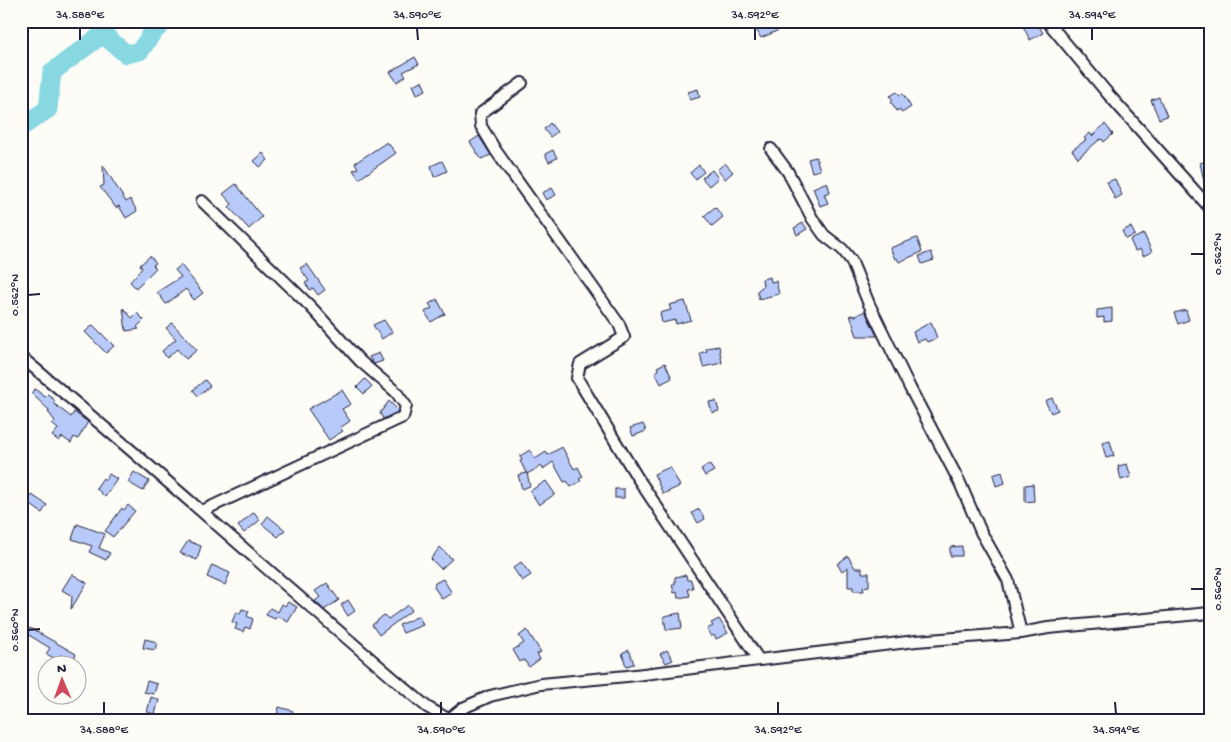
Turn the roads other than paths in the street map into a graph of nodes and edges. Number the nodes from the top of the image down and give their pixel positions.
1 (1047, 21) edge
2 (522, 83) dead end
3 (771, 149) dead end
4 (202, 201) dead end
5 (1210, 208) edge
6 (21, 357) edge
7 (202, 511) junction
8 (1210, 613) edge
9 (1021, 633) junction
10 (759, 660) junction
11 (447, 720) edge

1 - 5 street
2 - 10 street
3 - 9 street
4 - 7 street
6 - 7 street
7 - 11 street
8 - 9 street
9 - 10 street
10 - 11 street

